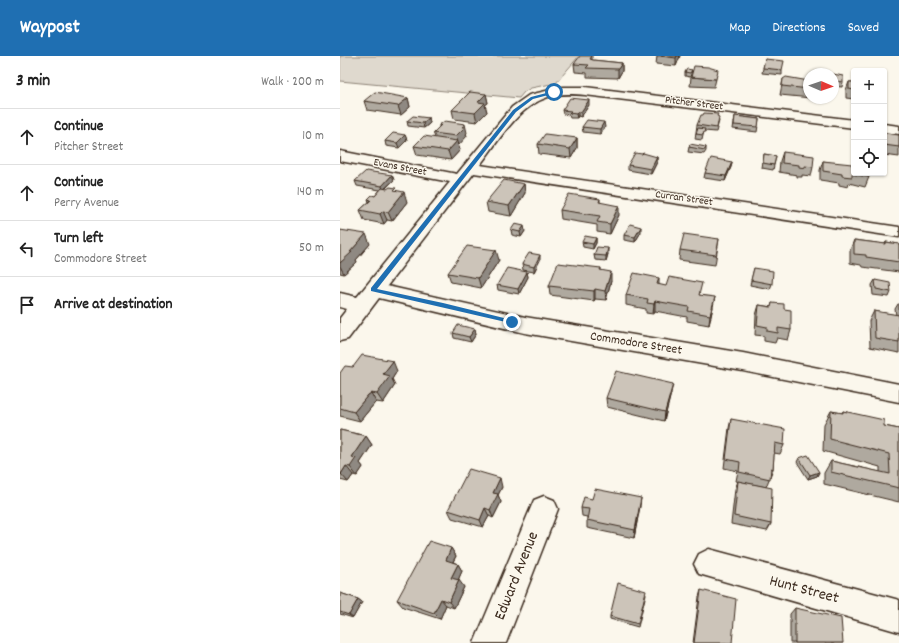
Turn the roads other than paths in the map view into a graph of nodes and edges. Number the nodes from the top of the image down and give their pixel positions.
1 (851, 124) edge
2 (887, 128) edge
3 (899, 130) edge
4 (340, 156) edge
5 (465, 173) junction
6 (899, 232) edge
7 (367, 298) junction
8 (340, 300) edge
9 (340, 333) edge
10 (899, 393) edge
11 (544, 509) dead end
12 (709, 564) dead end
13 (899, 616) edge
14 (490, 643) edge

1 - 5 street, Pitcher Street
2 - 3 street
4 - 5 street, Evans Street
5 - 6 street, Curran Street
5 - 7 street
7 - 8 street, Commodore Street
7 - 9 street
7 - 10 street, Commodore Street
11 - 14 street, Edward Avenue
12 - 13 street, Hunt Street

